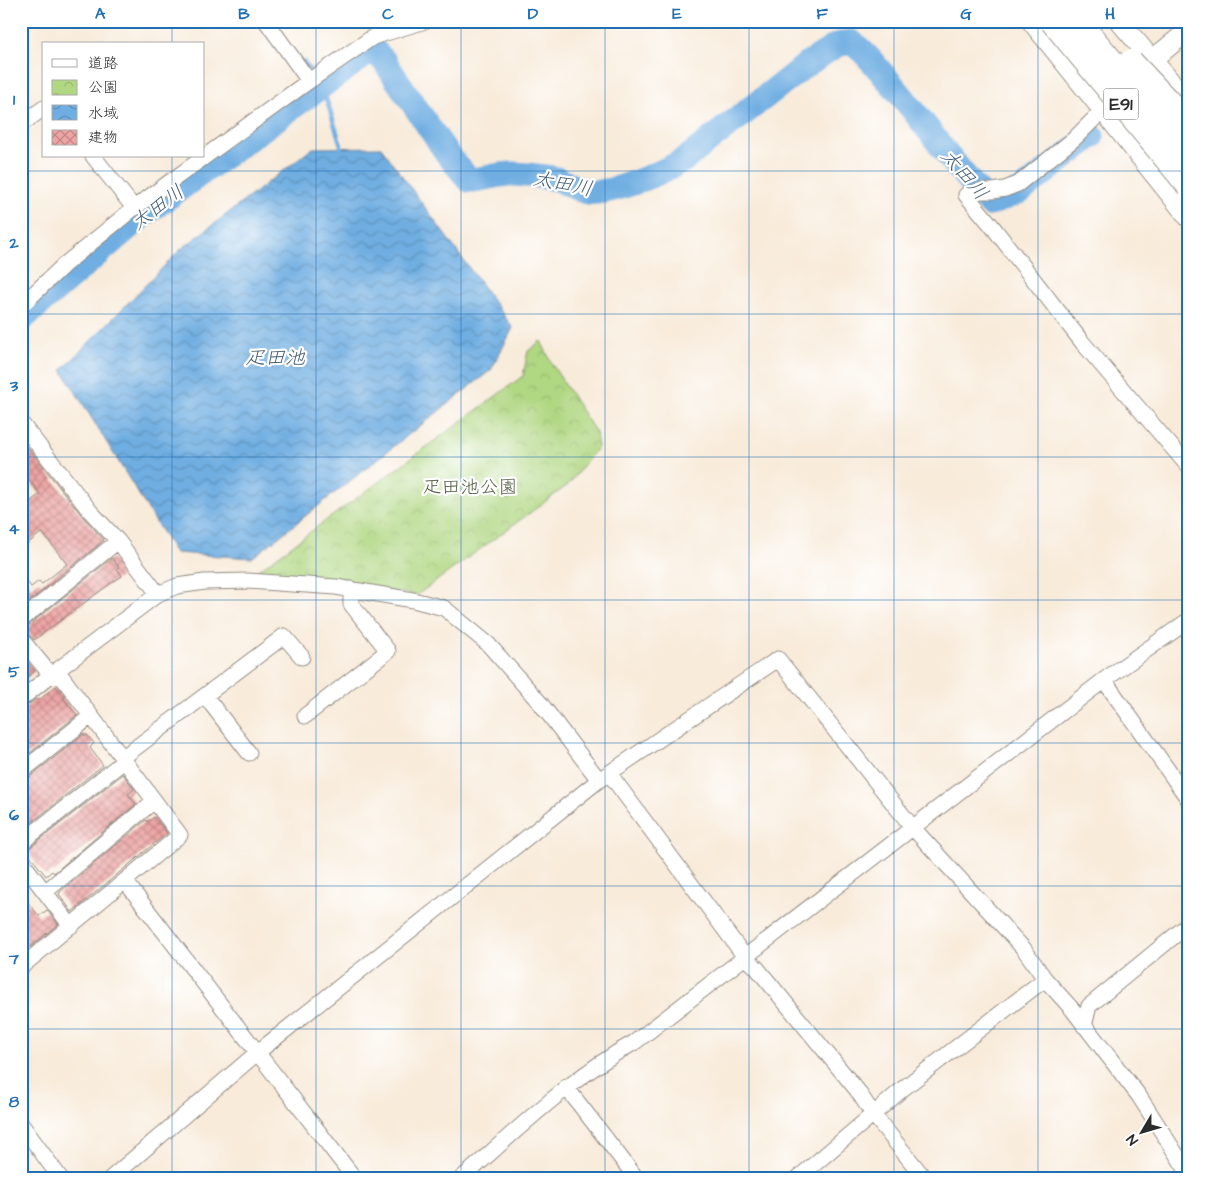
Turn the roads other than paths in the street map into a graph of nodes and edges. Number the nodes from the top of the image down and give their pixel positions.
1 (266, 21) edge
2 (426, 21) edge
3 (1031, 21) edge
4 (1052, 21) edge
5 (1078, 21) edge
6 (1088, 21) edge
7 (1118, 21) edge
8 (1189, 30) edge
9 (1152, 60) junction
10 (309, 81) junction
11 (1189, 103) edge
12 (42, 109) edge
13 (1104, 110) junction
14 (21, 124) edge
15 (1185, 134) edge
16 (205, 156) edge
17 (95, 158) edge
18 (203, 158) edge
19 (1189, 186) edge
20 (134, 208) junction
21 (1189, 218) edge
22 (21, 306) edge
23 (21, 423) edge
24 (1189, 467) edge
25 (118, 541) junction
26 (351, 589) junction
27 (158, 594) junction
28 (21, 620) edge
29 (1189, 620) edge
30 (21, 639) edge
31 (302, 657) dead end
32 (51, 675) junction
33 (1104, 680) junction
34 (205, 696) junction
35 (21, 699) edge
36 (91, 716) junction
37 (305, 716) dead end
38 (249, 753) dead end
39 (123, 759) junction
40 (21, 772) edge
41 (604, 776) junction
42 (1189, 800) edge
43 (154, 801) junction
44 (913, 828) junction
45 (21, 843) edge
46 (21, 861) edge
47 (125, 881) junction
48 (45, 892) junction
49 (1189, 924) edge
50 (71, 926) junction
51 (745, 958) junction
52 (21, 967) edge
53 (1046, 979) junction
54 (1084, 1026) junction
55 (258, 1052) junction
56 (566, 1088) junction
57 (873, 1114) junction
58 (21, 1124) edge
59 (1189, 1174) edge
60 (61, 1179) edge
61 (110, 1179) edge
62 (355, 1179) edge
63 (461, 1179) edge
64 (637, 1179) edge
65 (797, 1179) edge
66 (925, 1179) edge

1 - 10 street
2 - 10 street
3 - 13 street
4 - 19 highway, E91, bridge
5 - 15 highway, E91, bridge
6 - 15 highway, bridge
7 - 9 street
8 - 9 street
9 - 11 street
9 - 13 street
10 - 16 street
12 - 14 street
13 - 21 street
13 - 24 street
17 - 20 street
18 - 20 street
20 - 22 street
23 - 25 street
25 - 27 street
25 - 28 street
26 - 27 street
26 - 37 street
26 - 41 street
27 - 32 street
29 - 33 street
30 - 32 street
31 - 34 street
32 - 35 street
32 - 36 street
33 - 42 street
33 - 44 street
34 - 38 street
34 - 39 street
36 - 39 street
36 - 40 street
39 - 43 street
39 - 45 street
41 - 44 street
41 - 51 street
41 - 55 street
43 - 47 street
43 - 48 street
44 - 51 street
44 - 53 street
46 - 48 street
47 - 50 street
47 - 55 street
48 - 50 street
49 - 54 street
50 - 52 street
51 - 56 street
51 - 57 street
53 - 54 street
53 - 57 street
54 - 59 street
55 - 61 street
55 - 62 street
56 - 63 street
56 - 64 street
57 - 65 street
57 - 66 street
58 - 60 street

